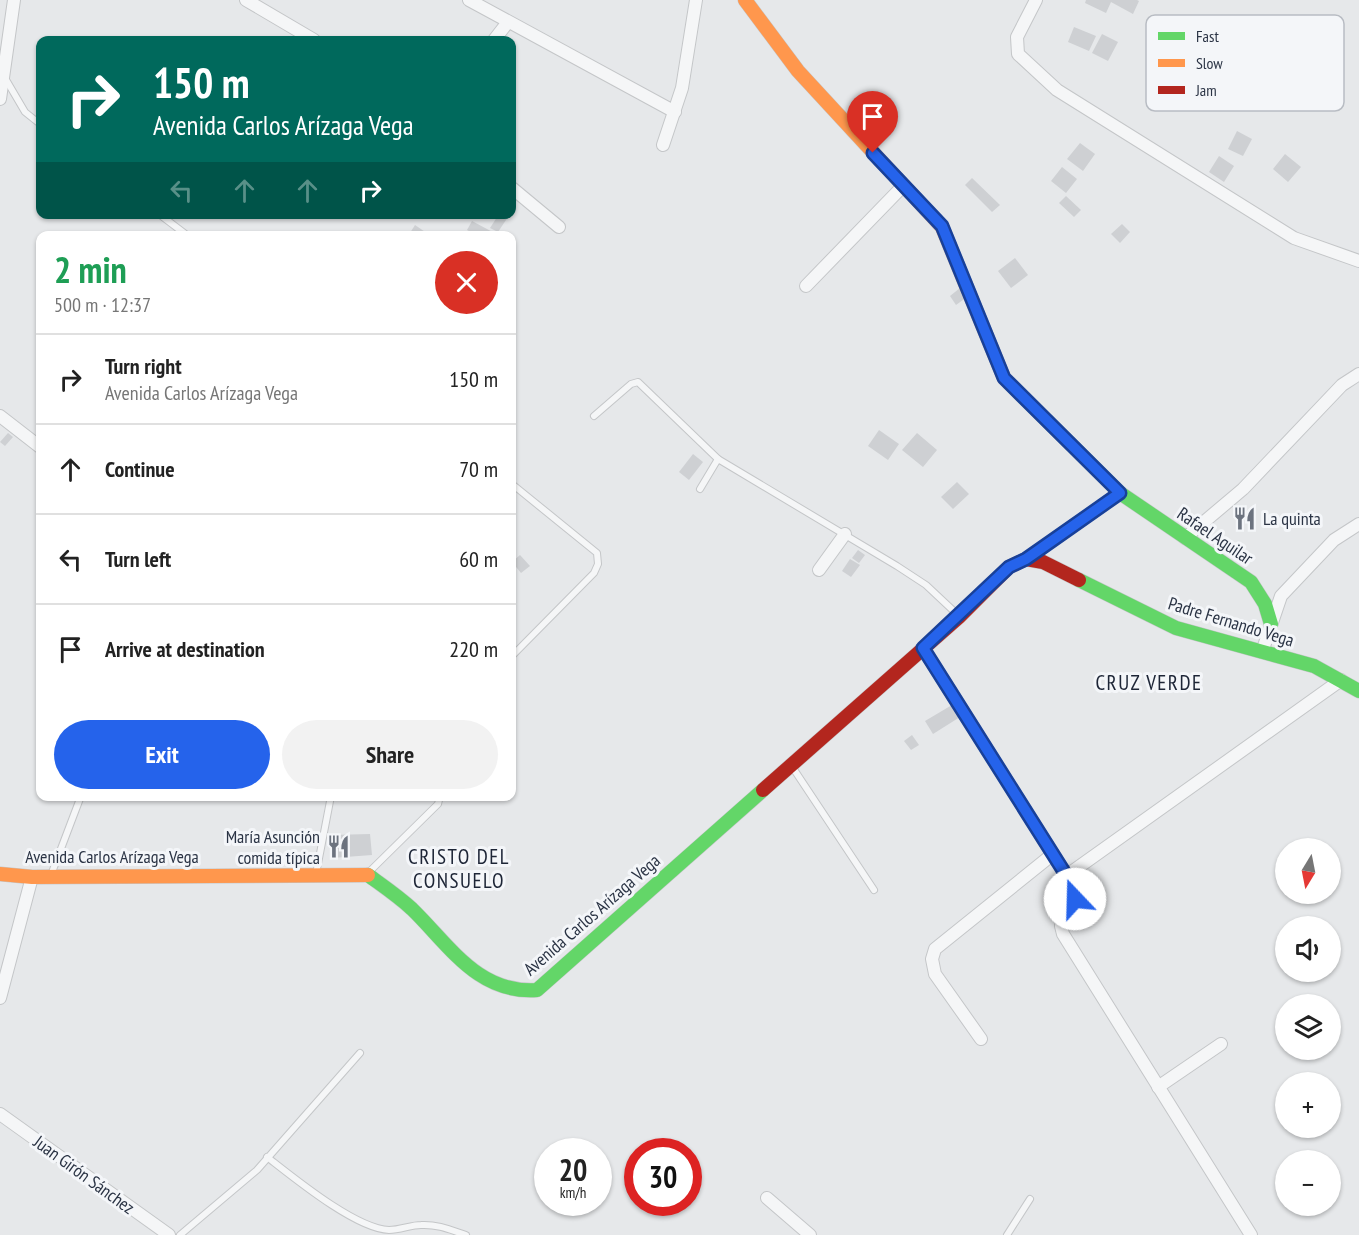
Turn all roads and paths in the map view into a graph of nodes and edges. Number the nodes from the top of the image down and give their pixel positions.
1 (14, 0) edge
2 (246, 0) edge
3 (469, 0) edge
4 (696, 0) edge
5 (745, 0) edge
6 (1036, 0) edge
7 (508, 22) junction
8 (307, 36) edge
9 (497, 36) edge
10 (4, 39) edge
11 (3, 74) junction
12 (0, 99) edge
13 (675, 112) junction
14 (36, 121) edge
15 (663, 145) dead end
16 (904, 185) junction
17 (516, 191) edge
18 (166, 219) edge
19 (559, 227) dead end
20 (181, 231) edge
21 (1359, 261) edge
22 (806, 286) dead end
23 (1359, 374) edge
24 (0, 416) edge
25 (594, 416) dead end
26 (36, 444) edge
27 (718, 459) junction
28 (516, 487) edge
29 (700, 489) dead end
30 (1120, 493) junction
31 (1359, 524) edge
32 (845, 534) junction
33 (1185, 538) junction
34 (1026, 559) junction
35 (819, 570) dead end
36 (959, 617) junction
37 (1271, 624) junction
38 (923, 648) junction
39 (516, 652) edge
40 (1262, 652) junction
41 (1341, 680) junction
42 (1359, 690) edge
43 (791, 765) junction
44 (79, 801) edge
45 (330, 801) edge
46 (439, 801) edge
47 (1053, 854) junction
48 (0, 874) edge
49 (316, 875) junction
50 (367, 875) junction
51 (51, 876) junction
52 (1066, 876) junction
53 (32, 877) junction
54 (874, 890) dead end
55 (0, 998) edge
56 (981, 1039) dead end
57 (1221, 1044) dead end
58 (360, 1053) dead end
59 (1158, 1087) junction
60 (0, 1114) edge
61 (267, 1157) junction
62 (767, 1198) dead end
63 (1030, 1198) dead end
64 (169, 1235) edge
65 (180, 1235) edge
66 (466, 1235) edge
67 (810, 1235) edge
68 (1007, 1235) edge
69 (1251, 1235) edge

1 - 10 street
2 - 8 street
3 - 7 street
4 - 13 street
5 - 16 street, Rafael Aguilar
6 - 21 street
7 - 9 street
7 - 13 street
10 - 11 street
11 - 12 street
11 - 14 lane
13 - 15 street
16 - 22 street
16 - 30 street, Rafael Aguilar
17 - 19 street
18 - 20 lane
23 - 33 street
24 - 26 street
25 - 27 lane
27 - 29 lane
27 - 32 lane
28 - 39 lane
30 - 33 street, Rafael Aguilar
30 - 34 street
31 - 37 street
32 - 35 street
32 - 36 lane
33 - 37 street, Rafael Aguilar
34 - 36 street, Avenida Carlos Arízaga Vega
34 - 40 street, Padre Fernando Vega
36 - 38 street, Avenida Carlos Arízaga Vega
37 - 40 street
38 - 43 street, Avenida Carlos Arízaga Vega
38 - 47 street
40 - 41 street, Padre Fernando Vega
41 - 42 street, Padre Fernando Vega
41 - 52 street
43 - 50 street, Avenida Carlos Arízaga Vega
43 - 54 lane
44 - 51 lane
45 - 49 lane
46 - 50 lane
47 - 52 street
47 - 56 street
48 - 53 street, Avenida Carlos Arízaga Vega
49 - 50 street, Avenida Carlos Arízaga Vega
49 - 51 street, Avenida Carlos Arízaga Vega
51 - 53 street, Avenida Carlos Arízaga Vega
52 - 59 street
53 - 55 street
57 - 59 street
58 - 61 lane
59 - 69 street
60 - 64 street, Juan Girón Sánchez
61 - 65 lane
61 - 66 lane
62 - 67 street
63 - 68 lane

